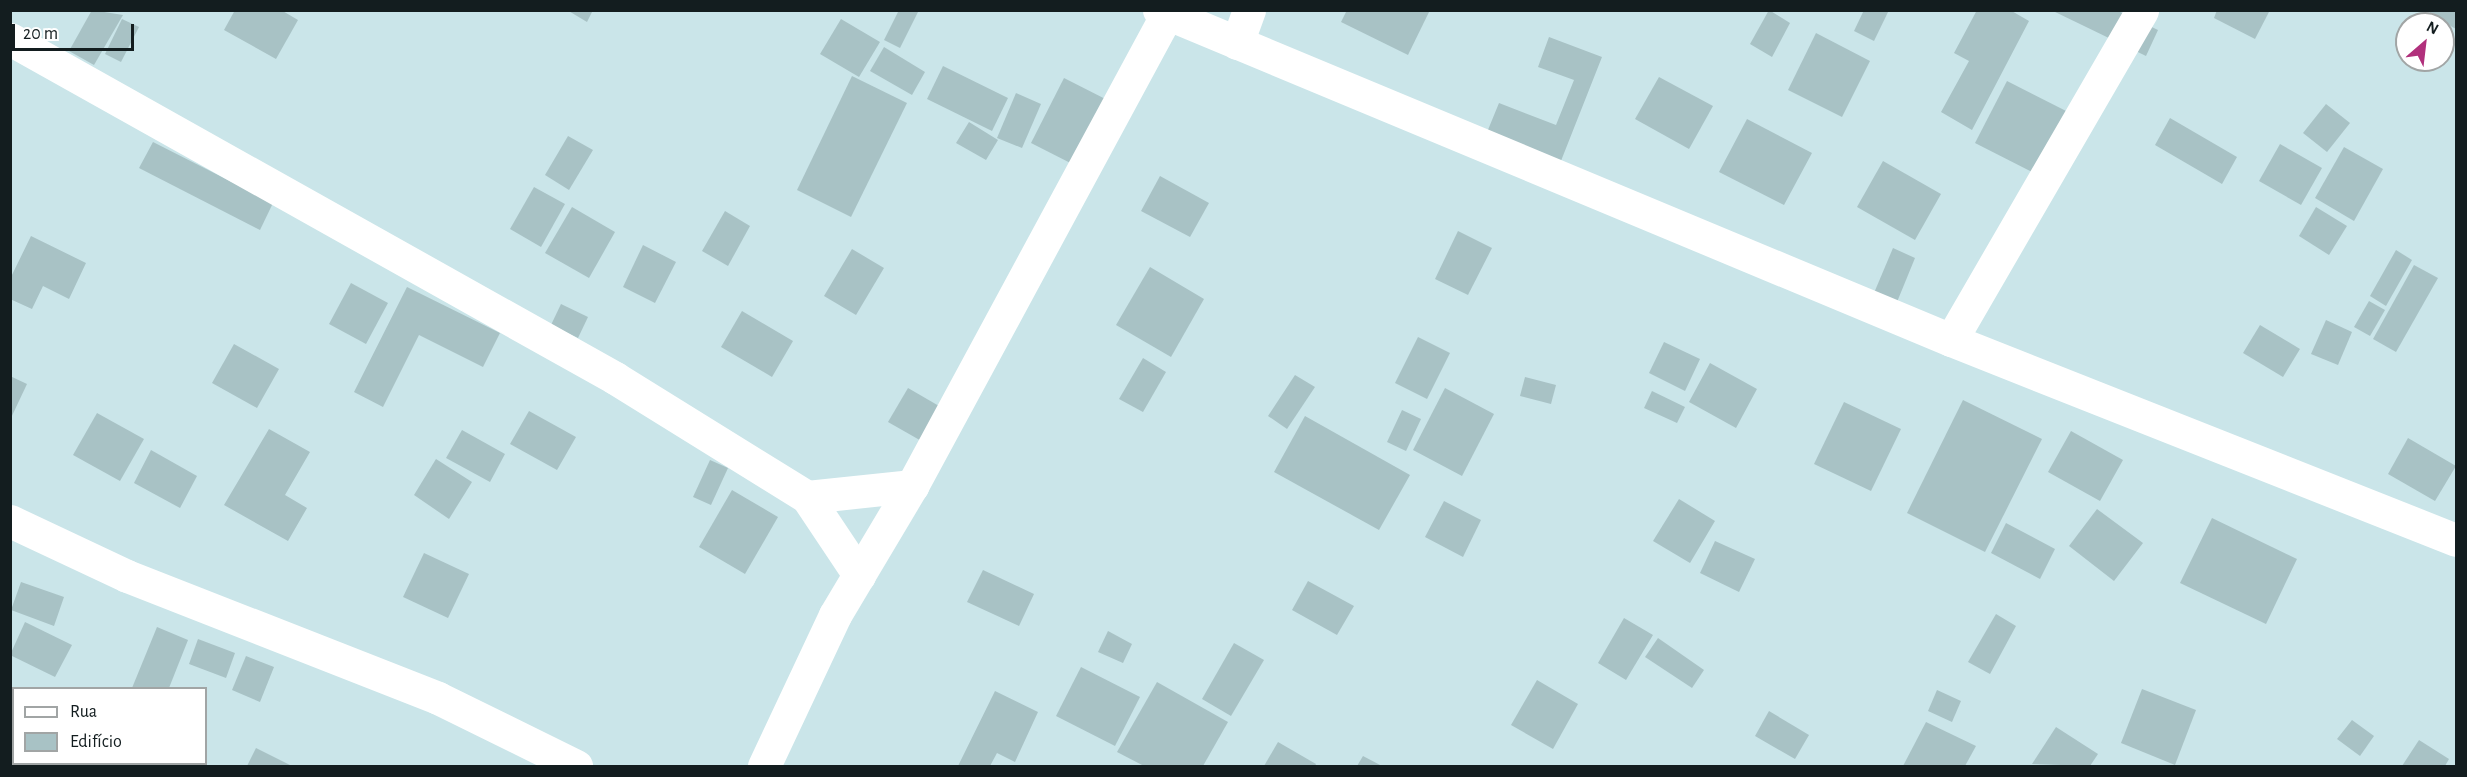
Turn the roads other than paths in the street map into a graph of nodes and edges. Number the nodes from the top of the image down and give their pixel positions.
1 (1249, 10) edge
2 (2142, 10) edge
3 (1163, 12) edge
4 (10, 39) edge
5 (1237, 43) junction
6 (1951, 340) junction
7 (912, 486) junction
8 (807, 497) junction
9 (10, 521) edge
10 (2455, 537) edge
11 (859, 575) junction
12 (576, 766) edge
13 (764, 766) edge

1 - 5 street
2 - 6 street
3 - 5 street
3 - 7 street
4 - 8 street
5 - 6 street
6 - 10 street
7 - 8 street
7 - 11 street
8 - 11 street
9 - 12 street
11 - 13 street

